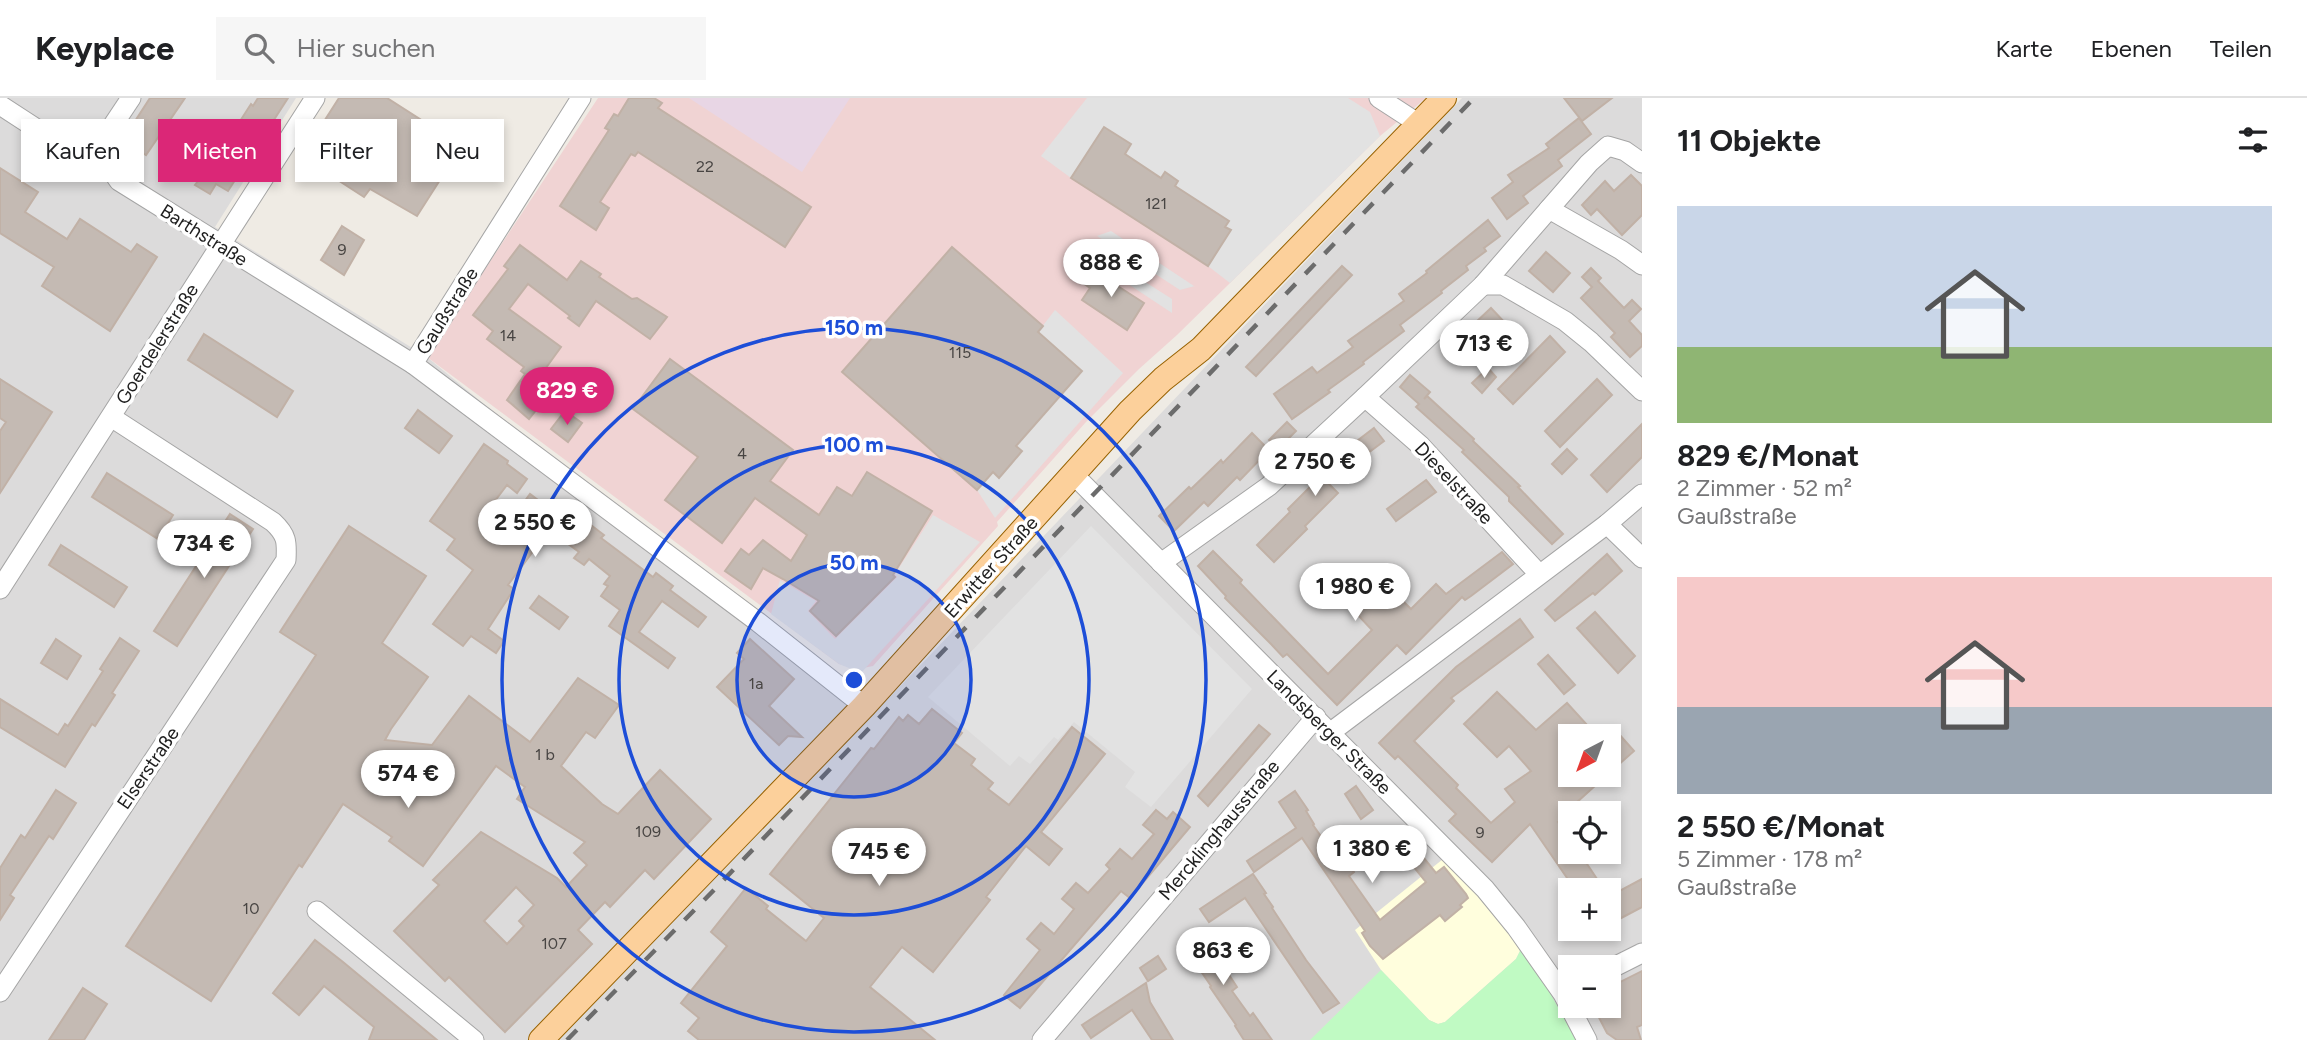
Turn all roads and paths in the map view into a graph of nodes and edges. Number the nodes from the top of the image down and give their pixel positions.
1 (131, 98) edge
2 (315, 98) edge
3 (581, 98) edge
4 (1379, 98) edge
5 (1444, 98) edge
6 (0, 106) edge
7 (21, 119) edge
8 (117, 119) edge
9 (1419, 124) junction
10 (1642, 163) edge
11 (121, 182) edge
12 (1549, 209) junction
13 (219, 246) junction
14 (1642, 265) edge
15 (1483, 285) junction
16 (413, 364) junction
17 (1642, 391) edge
18 (1365, 397) junction
19 (111, 417) junction
20 (1074, 475) junction
21 (1642, 494) edge
22 (1607, 524) junction
23 (1642, 558) edge
24 (1161, 563) junction
25 (1539, 574) junction
26 (0, 589) edge
27 (864, 706) junction
28 (1316, 717) junction
29 (1331, 732) junction
30 (317, 911) dead end
31 (1642, 953) edge
32 (1621, 964) edge
33 (7, 966) edge
34 (1558, 982) edge
35 (0, 992) edge
36 (1577, 1018) edge
37 (474, 1040) edge
38 (541, 1040) edge
39 (1042, 1040) edge
40 (1587, 1040) edge

1 - 8 street
2 - 13 street, Goerdelerstraße
3 - 16 street, Gaußstraße
4 - 9 street
5 - 9 main road, Erwitter Straße
6 - 7 street
9 - 20 main road, Erwitter Straße
10 - 12 street
11 - 13 street, Barthstraße
12 - 14 street
12 - 15 street
13 - 16 street, Barthstraße
13 - 19 street, Goerdelerstraße
15 - 17 street
15 - 18 street
16 - 27 street, Gaußstraße
18 - 24 street
18 - 25 street, Dieselstraße
19 - 26 street, Goerdelerstraße
19 - 33 street, Elserstraße
20 - 24 street, Landsberger Straße
20 - 27 main road, Erwitter Straße
21 - 22 street
22 - 23 street
22 - 25 street
24 - 28 street, Landsberger Straße
25 - 29 street
27 - 38 main road, Erwitter Straße
28 - 29 street, Landsberger Straße
28 - 39 street, Mercklinghausstraße
29 - 34 street, Landsberger Straße
30 - 37 street
31 - 32 street
33 - 35 street, Elserstraße
36 - 40 street, Landsberger Straße

